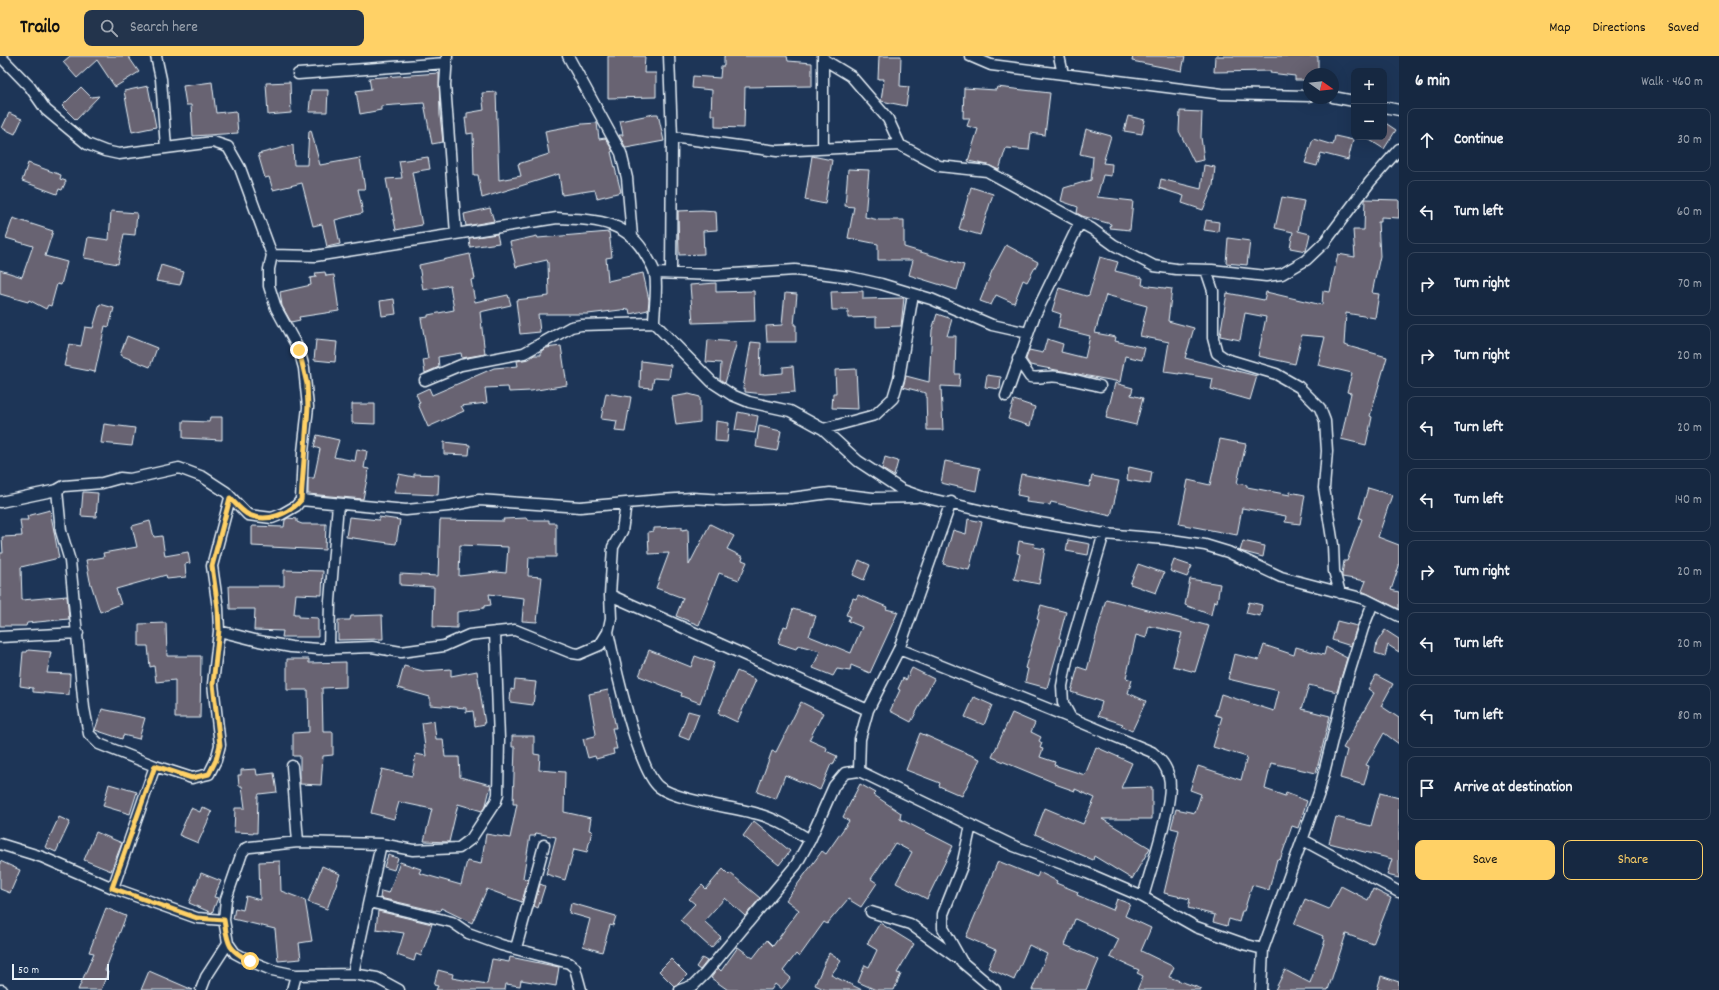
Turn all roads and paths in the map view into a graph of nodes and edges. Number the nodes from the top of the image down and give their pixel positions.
1 (0, 56) edge
2 (156, 56) edge
3 (568, 56) edge
4 (669, 56) edge
5 (970, 56) edge
6 (1059, 56) edge
7 (823, 57) edge
8 (447, 60) edge
9 (298, 74) dead end
10 (1062, 74) junction
11 (1303, 96) edge
12 (1339, 98) edge
13 (1351, 100) edge
14 (1387, 108) edge
15 (1399, 110) edge
16 (672, 138) junction
17 (900, 145) junction
18 (166, 148) junction
19 (823, 148) junction
20 (1399, 149) edge
21 (1080, 222) junction
22 (456, 234) junction
23 (632, 236) junction
24 (272, 255) junction
25 (1206, 270) junction
26 (671, 272) junction
27 (655, 273) junction
28 (913, 294) junction
29 (654, 323) junction
30 (1028, 333) junction
31 (1018, 359) junction
32 (1014, 370) junction
33 (1026, 370) junction
34 (425, 380) dead end
35 (1100, 386) dead end
36 (1006, 396) dead end
37 (824, 428) junction
38 (57, 490) junction
39 (922, 497) junction
40 (230, 498) junction
41 (301, 500) junction
42 (0, 502) edge
43 (951, 502) junction
44 (338, 504) junction
45 (626, 504) junction
46 (1104, 534) junction
47 (1340, 593) junction
48 (610, 595) junction
49 (1373, 603) junction
50 (1399, 616) edge
51 (219, 630) junction
52 (495, 632) junction
53 (608, 632) junction
54 (78, 634) junction
55 (0, 637) edge
56 (329, 649) junction
57 (899, 649) junction
58 (868, 710) junction
59 (1071, 718) junction
60 (155, 766) junction
61 (292, 766) dead end
62 (858, 771) junction
63 (971, 825) junction
64 (810, 840) junction
65 (1303, 840) junction
66 (298, 842) junction
67 (0, 844) edge
68 (381, 844) junction
69 (544, 844) dead end
70 (112, 888) junction
71 (1399, 892) edge
72 (1143, 896) junction
73 (369, 902) junction
74 (871, 912) dead end
75 (224, 920) junction
76 (228, 943) junction
77 (516, 948) junction
78 (1263, 949) junction
79 (962, 962) junction
80 (354, 974) junction
81 (296, 975) junction
82 (201, 990) edge
83 (292, 990) edge
84 (399, 990) edge
85 (581, 990) edge
86 (680, 990) edge
87 (995, 990) edge
88 (1261, 990) edge

1 - 18 street
2 - 18 street
3 - 23 street
4 - 16 street
5 - 10 street
6 - 10 street
7 - 17 street
7 - 19 street
8 - 9 street
8 - 22 street
10 - 11 street
12 - 13 street
14 - 15 street
16 - 19 street
16 - 26 street
17 - 19 street
17 - 21 street
18 - 24 street
20 - 25 street
21 - 25 street
21 - 30 street
22 - 23 street
22 - 24 street
23 - 27 street
24 - 41 street
25 - 47 street
26 - 27 street
26 - 28 street
27 - 29 street
28 - 30 street
28 - 37 street
29 - 34 street
29 - 37 street
30 - 31 street
31 - 32 street
31 - 33 street
32 - 33 street
32 - 36 street
33 - 35 street
37 - 39 street
38 - 40 street
38 - 42 street
38 - 54 street
39 - 43 street
39 - 45 street
40 - 41 street
40 - 51 street
41 - 44 street
43 - 46 street
43 - 57 street
44 - 45 street
44 - 56 street
45 - 48 street
46 - 47 street
46 - 59 street
47 - 49 street
48 - 53 street
48 - 58 street
49 - 50 street
49 - 65 street
51 - 56 street
51 - 60 street
52 - 53 street
52 - 56 street
52 - 68 street
53 - 64 street
54 - 55 street
54 - 60 street
57 - 58 street
57 - 59 street
58 - 62 street
59 - 72 street
60 - 70 street
61 - 66 street
62 - 63 street
62 - 64 street
63 - 72 street
63 - 79 street
64 - 86 street
65 - 71 street
65 - 78 street
66 - 68 street
66 - 75 street
67 - 70 street
68 - 73 street
69 - 77 street
70 - 75 street
72 - 78 street
73 - 77 street
73 - 80 street
74 - 79 street
75 - 76 street
76 - 81 street
76 - 82 street
77 - 85 street
78 - 88 street
79 - 87 street
80 - 81 street
80 - 84 street
81 - 83 street

